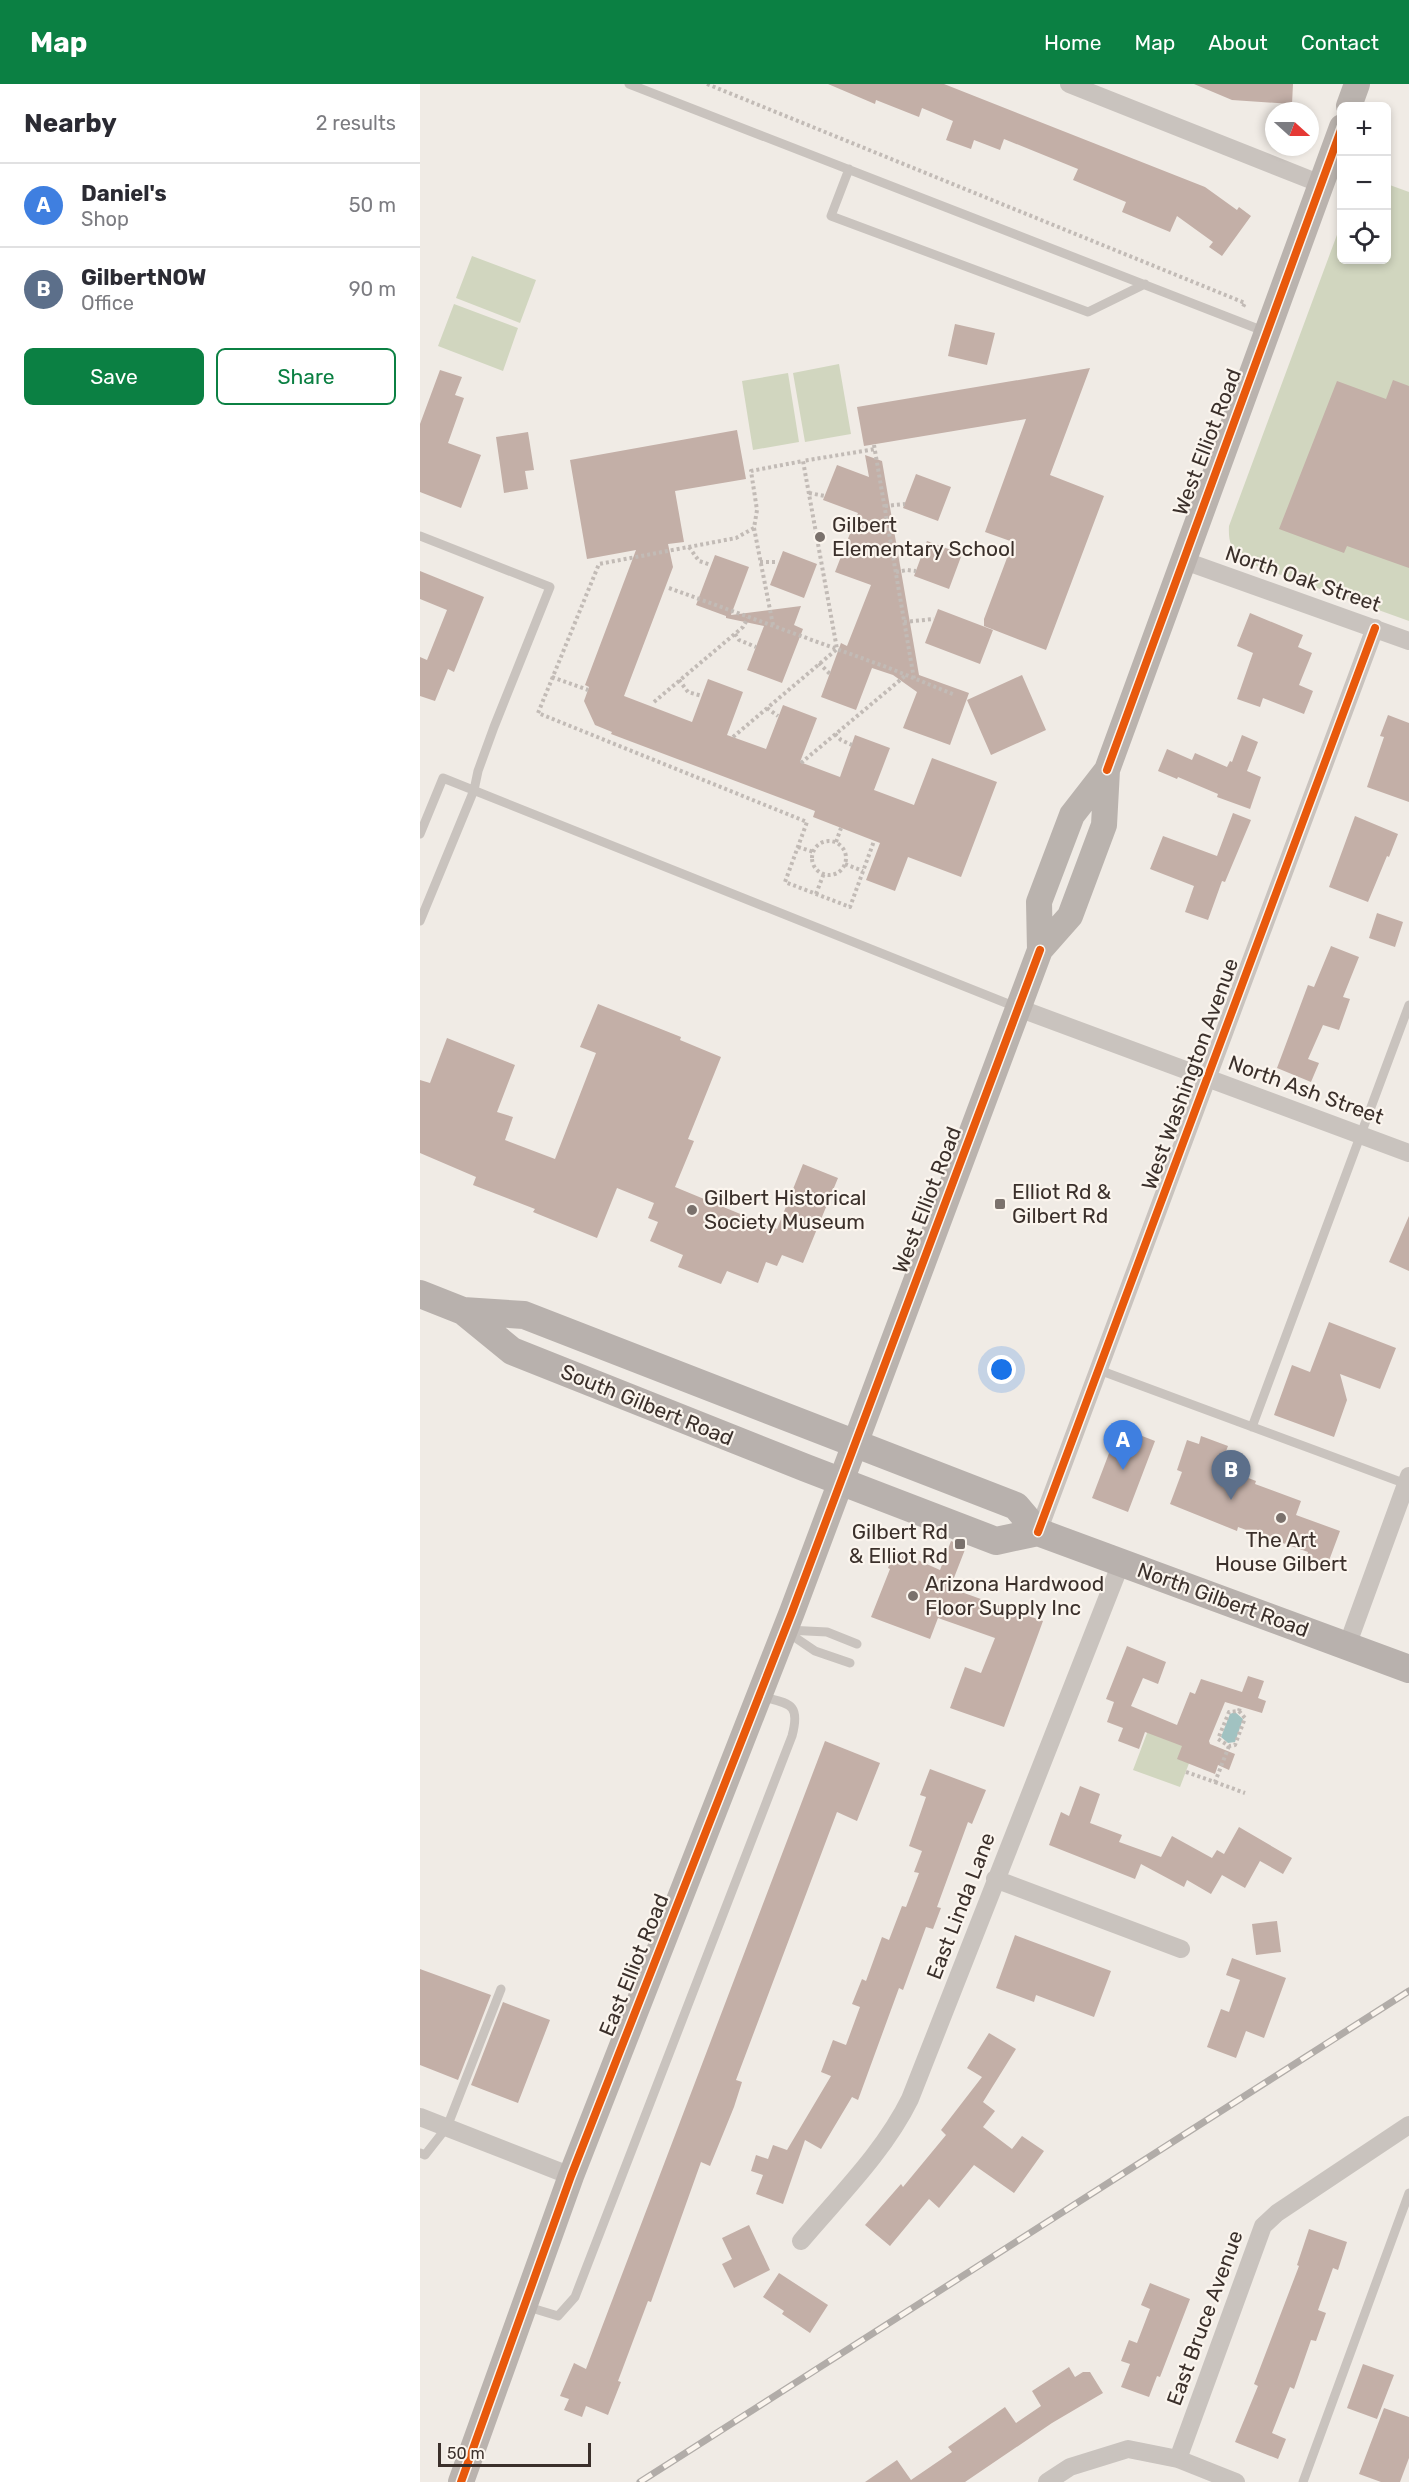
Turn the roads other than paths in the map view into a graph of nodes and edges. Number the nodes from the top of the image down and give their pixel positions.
1 (629, 84) edge
2 (1069, 84) edge
3 (1358, 84) edge
4 (1351, 102) edge
5 (1337, 139) edge
6 (849, 170) junction
7 (1321, 184) junction
8 (1145, 284) junction
9 (1268, 333) junction
10 (420, 536) edge
11 (1182, 560) junction
12 (1375, 628) junction
13 (1409, 641) edge
14 (474, 790) junction
15 (420, 834) edge
16 (420, 921) edge
17 (1409, 1005) edge
18 (1018, 1008) junction
19 (1207, 1078) junction
20 (1361, 1135) junction
21 (1409, 1153) edge
22 (420, 1294) edge
23 (463, 1311) junction
24 (1099, 1370) junction
25 (1252, 1427) junction
26 (848, 1463) junction
27 (1408, 1482) edge
28 (1038, 1532) junction
29 (1121, 1563) junction
30 (785, 1630) junction
31 (857, 1644) dead end
32 (1347, 1646) junction
33 (850, 1664) dead end
34 (1409, 1669) edge
35 (760, 1696) junction
36 (995, 1879) junction
37 (1181, 1949) dead end
38 (501, 1989) dead end
39 (420, 2117) edge
40 (1409, 2125) edge
41 (447, 2127) junction
42 (420, 2153) edge
43 (571, 2176) junction
44 (1409, 2193) edge
45 (801, 2241) dead end
46 (523, 2305) junction
47 (1178, 2459) junction
48 (1199, 2475) edge
49 (461, 2482) edge
50 (1047, 2482) edge
51 (1236, 2482) edge
52 (1303, 2482) edge

1 - 6 lane
2 - 7 street
3 - 4 main road
5 - 7 main road, West Elliot Road
6 - 8 lane
6 - 8 lane
7 - 9 main road, West Elliot Road
8 - 9 lane
9 - 11 main road, West Elliot Road
10 - 14 lane
11 - 12 street, North Oak Street
11 - 18 main road, West Elliot Road
12 - 13 street, North Oak Street
12 - 19 street, West Washington Avenue
14 - 15 lane
14 - 16 lane
14 - 18 lane
17 - 20 lane
18 - 19 street, North Ash Street
18 - 26 main road, West Elliot Road
19 - 20 street, North Ash Street
19 - 24 street, West Washington Avenue
20 - 21 street, North Ash Street
20 - 25 lane
22 - 23 main road, South Gilbert Road
23 - 26 main road, South Gilbert Road
23 - 26 main road, South Gilbert Road
24 - 25 lane
24 - 28 street, West Washington Avenue
25 - 27 lane
26 - 28 main road, North Gilbert Road
26 - 28 main road
26 - 30 main road, East Elliot Road
27 - 32 street
28 - 29 main road, North Gilbert Road
29 - 32 main road, North Gilbert Road
29 - 36 street, East Linda Lane
30 - 31 lane
30 - 33 lane
30 - 35 main road, East Elliot Road
32 - 34 main road, North Gilbert Road
35 - 43 main road, East Elliot Road
35 - 46 lane
36 - 37 street
36 - 45 street, East Linda Lane
38 - 41 lane
39 - 41 street
40 - 47 street, East Bruce Avenue
41 - 42 lane
41 - 43 street
43 - 46 main road, East Elliot Road
44 - 52 lane
46 - 49 main road, East Elliot Road
47 - 48 street
47 - 50 street
48 - 51 street

